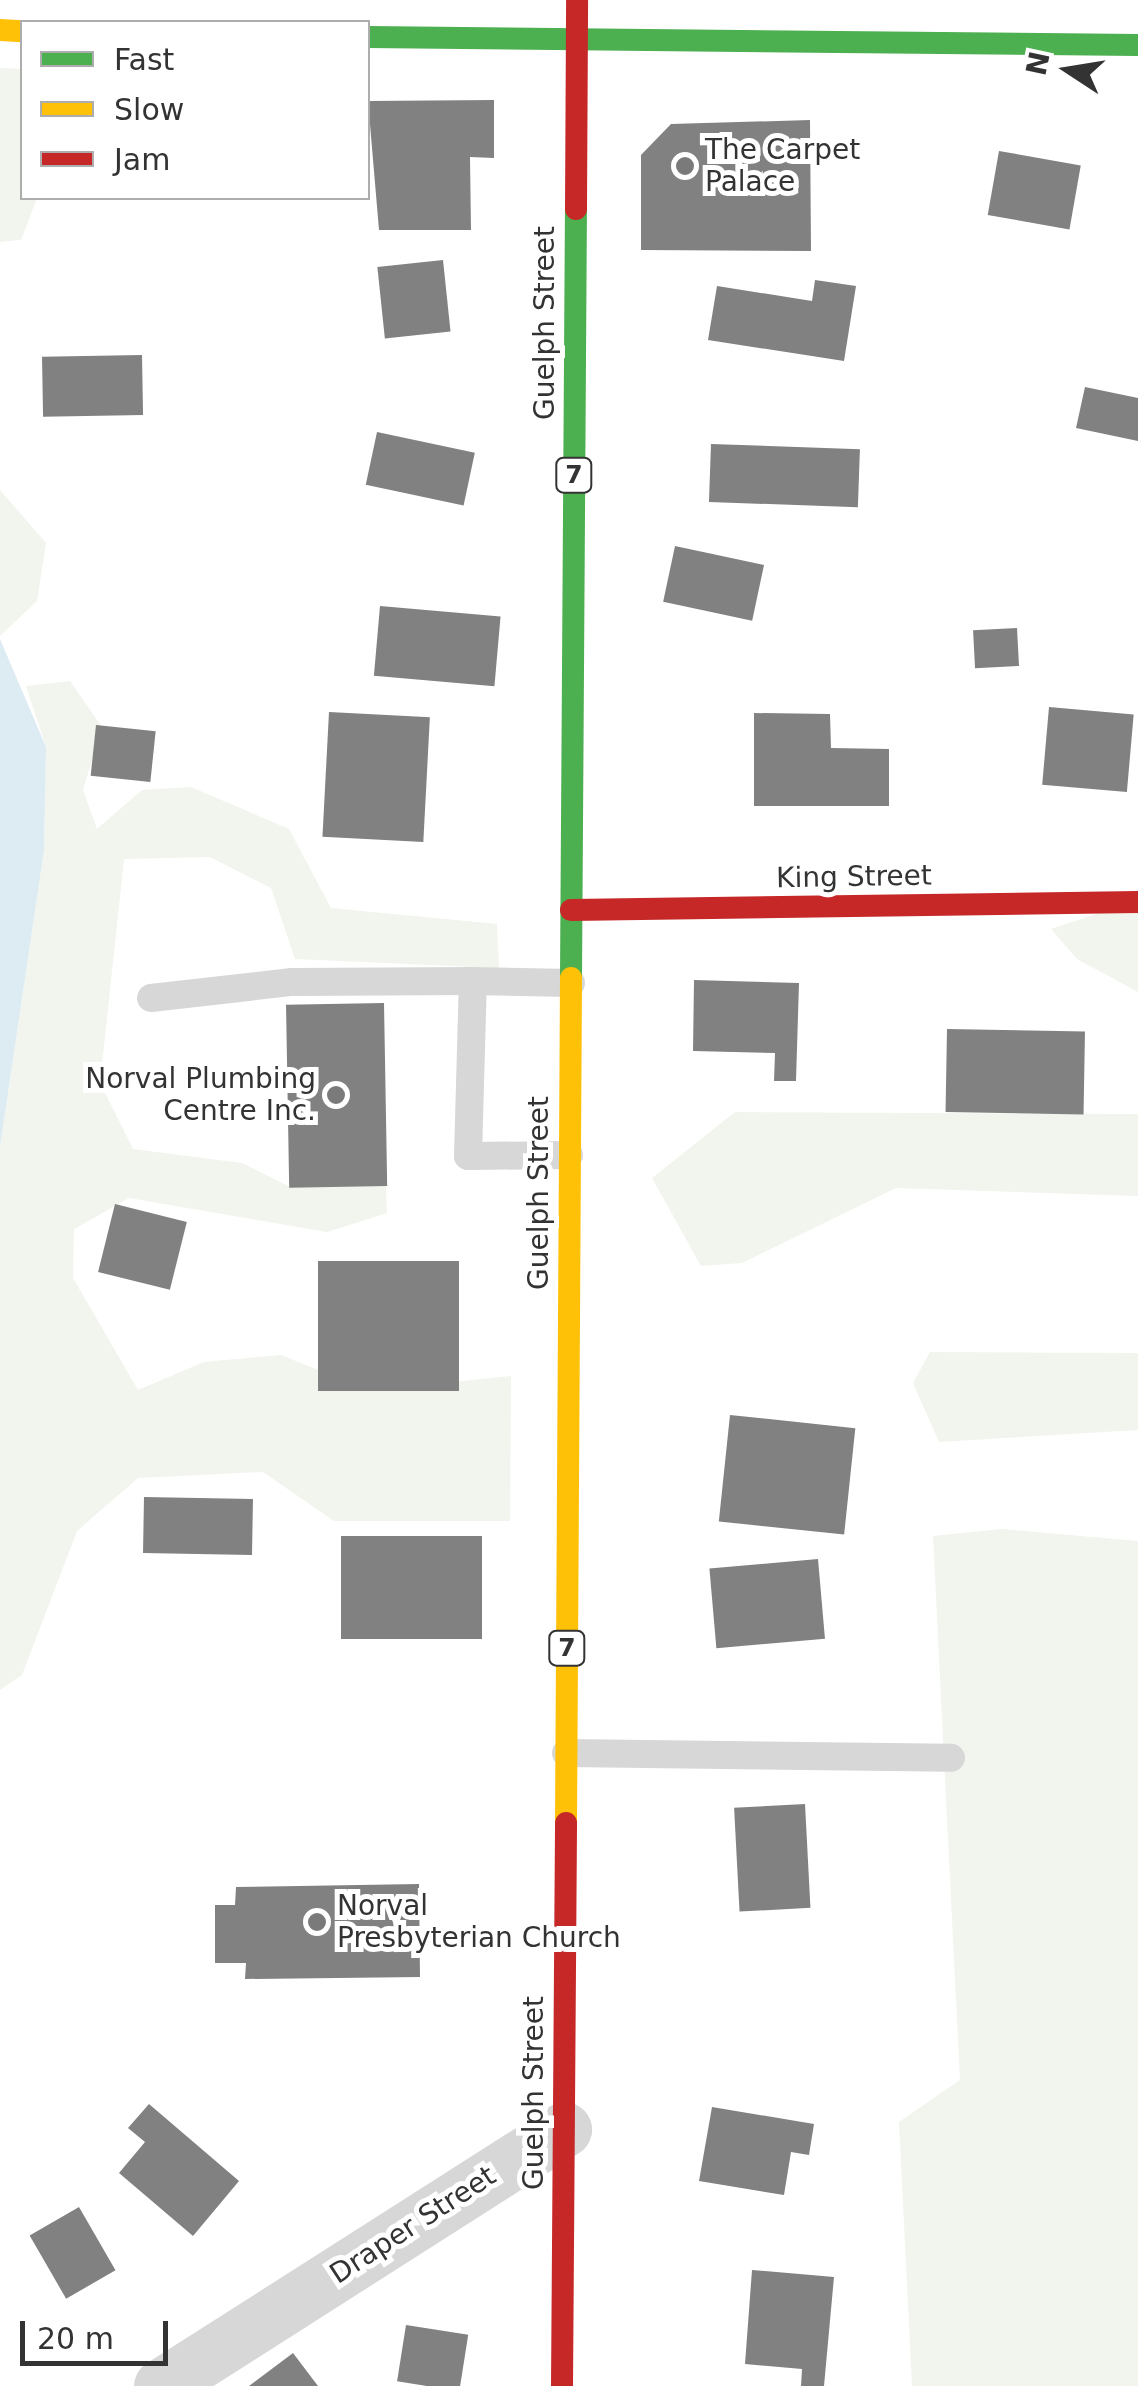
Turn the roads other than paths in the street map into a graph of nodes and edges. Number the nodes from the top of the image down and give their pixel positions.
1 (577, 0) edge
2 (370, 37) edge
3 (576, 40) junction
4 (1138, 45) edge
5 (1138, 902) edge
6 (571, 910) junction
7 (474, 982) junction
8 (571, 983) junction
9 (150, 998) dead end
10 (570, 1155) junction
11 (566, 1753) junction
12 (951, 1758) dead end
13 (564, 2130) junction
14 (161, 2386) edge
15 (562, 2386) edge

1 - 3 main road, Guelph Street / 7
2 - 3 main road
3 - 4 main road
3 - 6 main road, Guelph Street / 7
5 - 6 main road, King Street
6 - 8 main road, Guelph Street / 7
7 - 8 lane
7 - 9 lane
7 - 10 lane
8 - 10 main road, Guelph Street / 7
10 - 11 main road, Guelph Street / 7
11 - 12 lane
11 - 13 main road, Guelph Street / 7
13 - 14 street, Draper Street
13 - 15 main road, Guelph Street / 7

